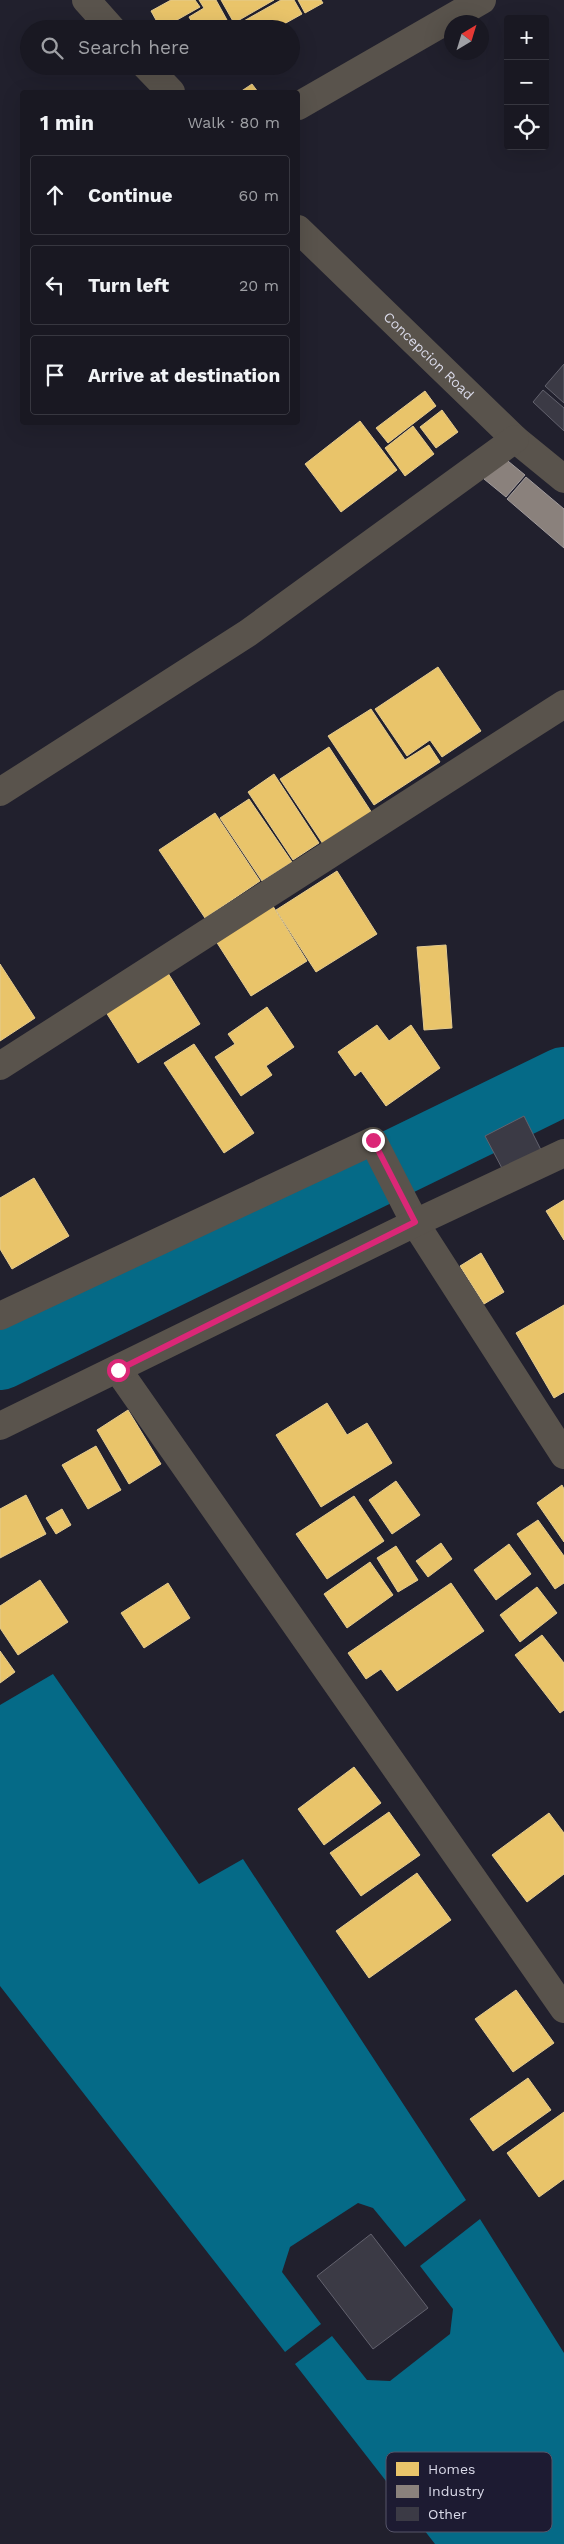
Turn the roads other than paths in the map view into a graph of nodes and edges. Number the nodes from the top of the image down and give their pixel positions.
1 (86, 0) edge
2 (482, 0) edge
3 (104, 20) edge
4 (154, 75) edge
5 (168, 90) edge
6 (300, 105) edge
7 (300, 231) edge
8 (516, 439) junction
9 (564, 479) edge
10 (564, 704) edge
11 (0, 792) edge
12 (0, 1066) edge
13 (564, 1153) edge
14 (411, 1216) junction
15 (0, 1316) edge
16 (118, 1370) junction
17 (0, 1426) edge
18 (564, 1455) edge
19 (564, 2009) edge

1 - 3 street
2 - 6 street
4 - 5 street
7 - 8 street, Concepcion Road
8 - 9 street, Concepcion Road
8 - 11 street
10 - 12 street
13 - 14 street
14 - 15 street
14 - 16 street
14 - 18 street
16 - 17 street
16 - 19 street

